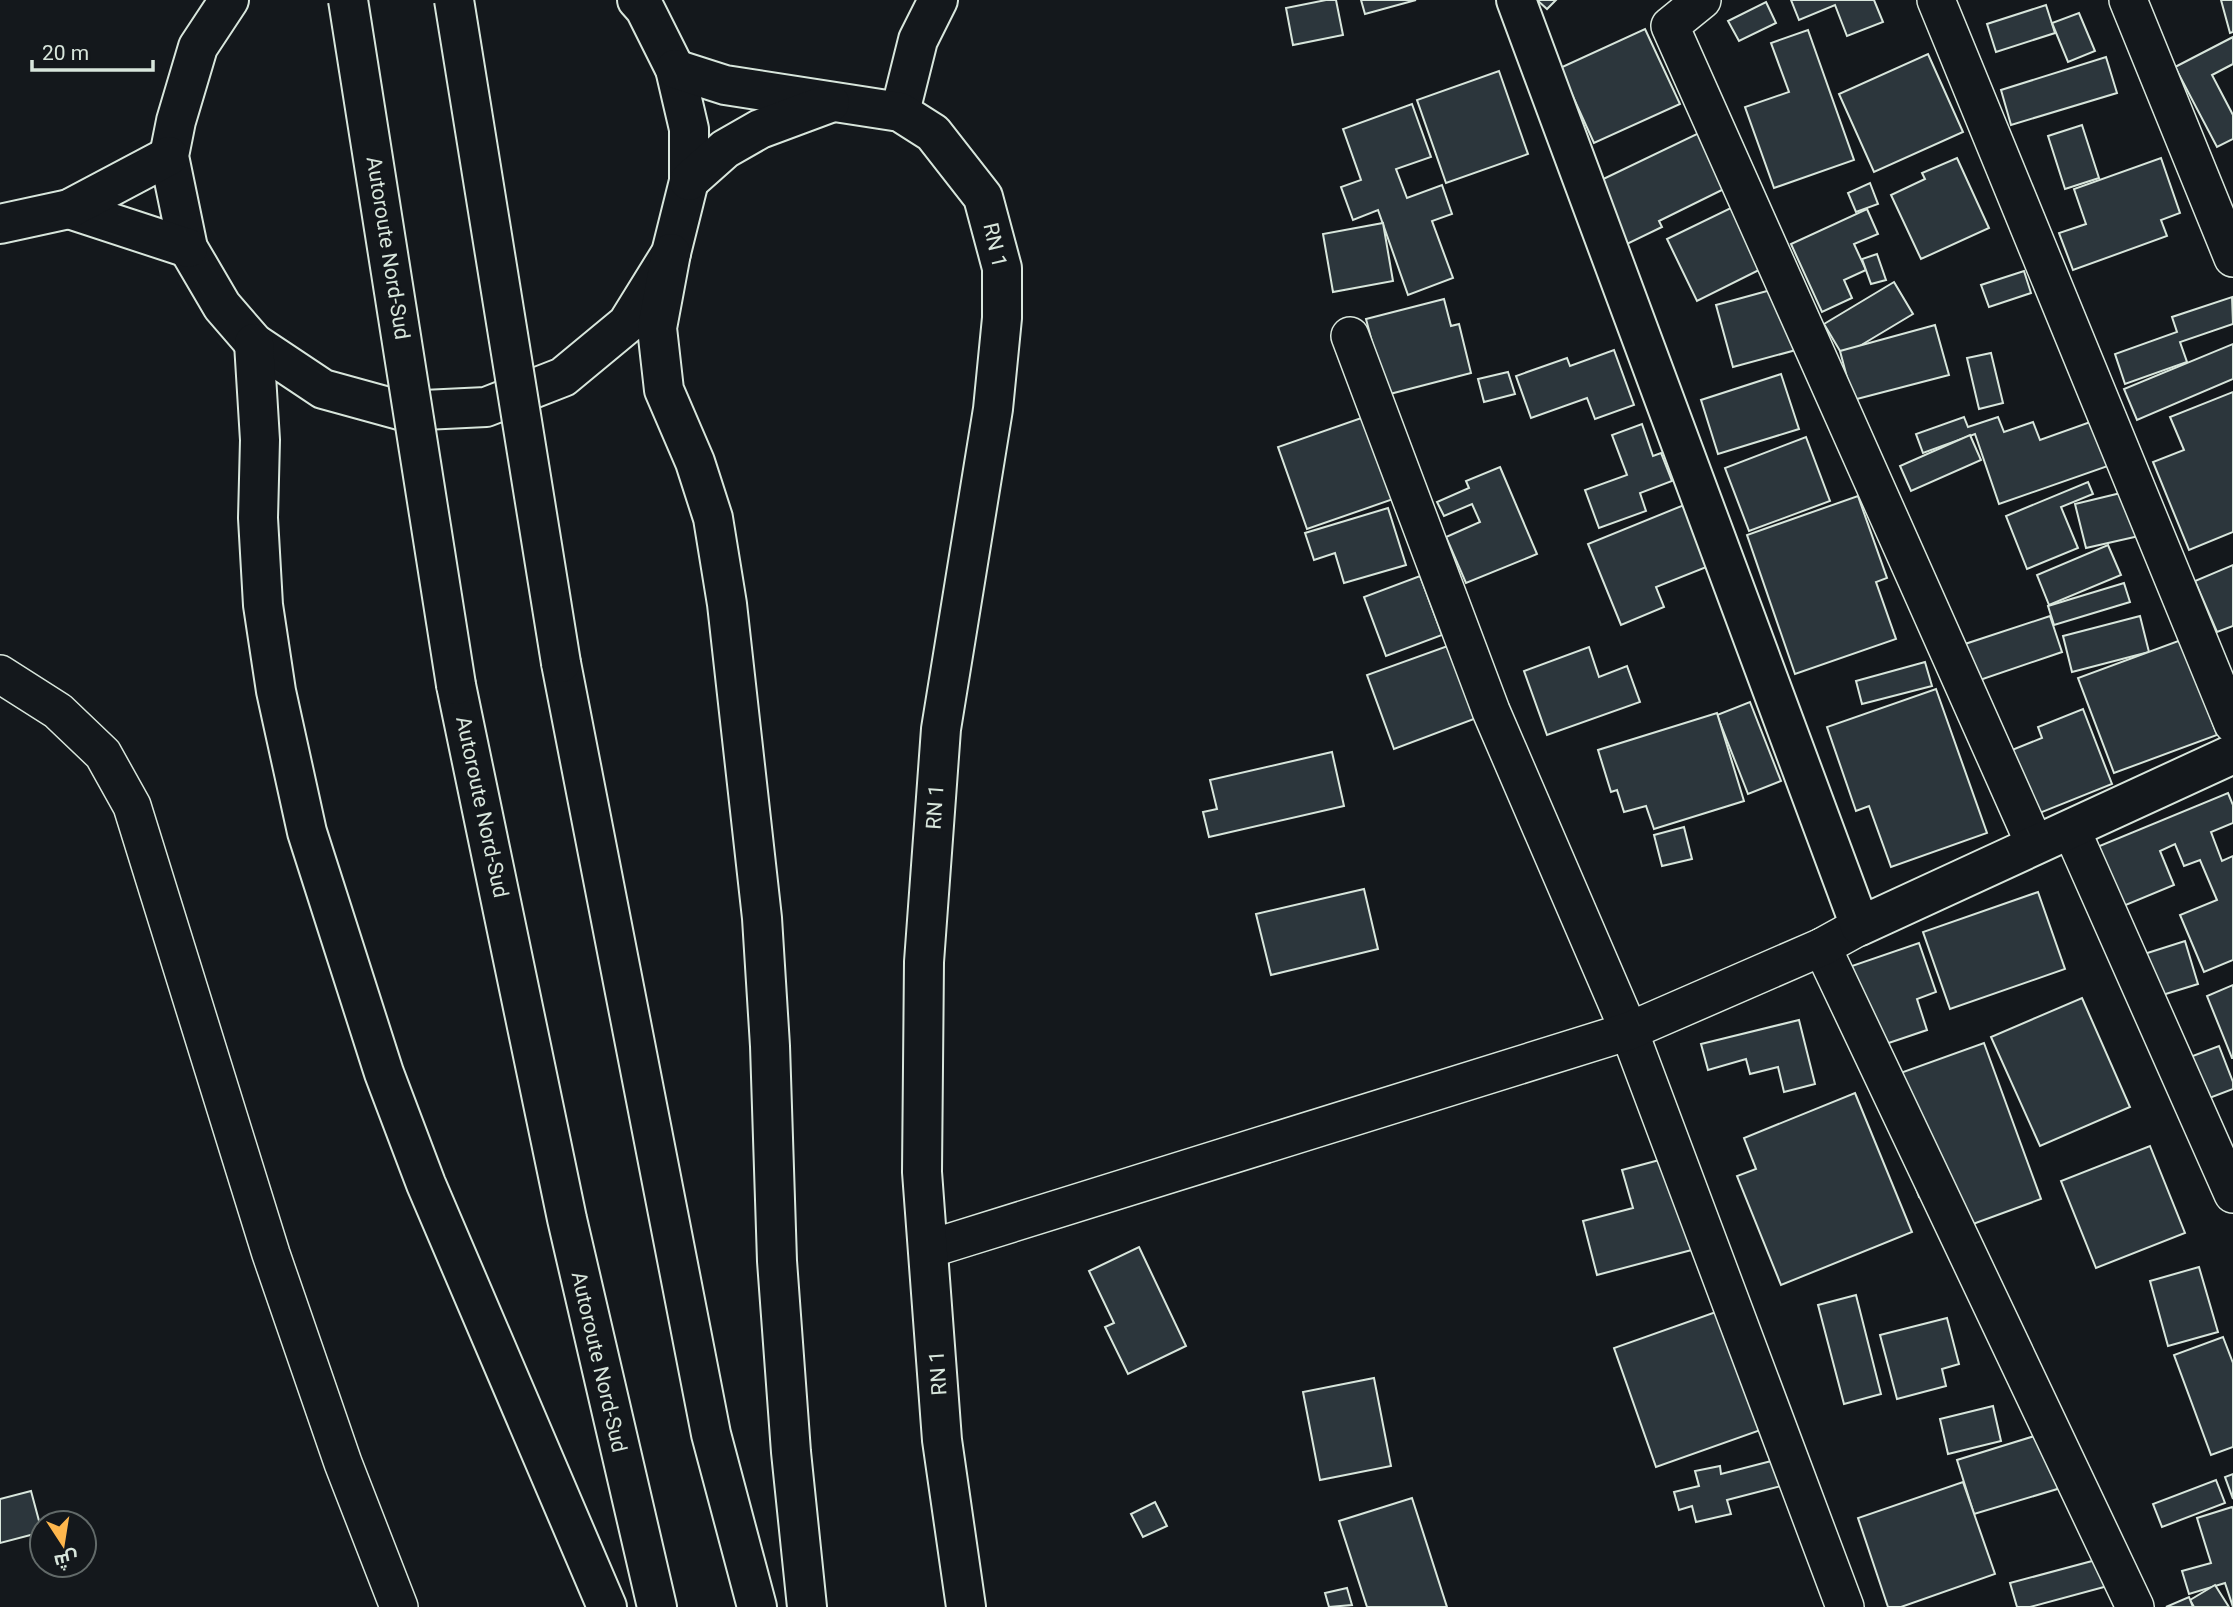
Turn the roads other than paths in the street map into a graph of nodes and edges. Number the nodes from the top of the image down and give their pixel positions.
1 (229, 0) edge
2 (348, 0) edge
3 (454, 0) edge
4 (637, 0) edge
5 (938, 0) edge
6 (1516, 0) edge
7 (1702, 0) edge
8 (1936, 0) edge
9 (2128, 0) edge
10 (675, 69) junction
11 (835, 101) junction
12 (900, 113) junction
13 (169, 156) junction
14 (689, 181) junction
15 (69, 209) junction
16 (0, 224) edge
17 (188, 247) junction
18 (671, 253) junction
19 (2233, 258) edge
20 (1350, 336) dead end
21 (254, 343) junction
22 (0, 674) edge
23 (2233, 724) edge
24 (2233, 754) edge
25 (2071, 829) junction
26 (2035, 845) junction
27 (1860, 926) junction
28 (1822, 947) junction
29 (1629, 1031) junction
30 (2233, 1194) edge
31 (929, 1250) junction
32 (399, 1607) edge
33 (607, 1607) edge
34 (657, 1607) edge
35 (757, 1607) edge
36 (807, 1607) edge
37 (966, 1607) edge
38 (1845, 1607) edge
39 (2136, 1607) edge

1 - 13 main road
2 - 34 main road, Autoroute Nord-Sud, bridge
3 - 35 main road, bridge
4 - 10 main road
5 - 12 main road
6 - 27 main road
7 - 26 street
8 - 23 street
9 - 19 street
10 - 11 main road, RN 1
10 - 14 main road
11 - 12 main road, RN 1
11 - 14 main road
12 - 31 main road, RN 1
13 - 15 main road
13 - 17 main road
14 - 18 main road
15 - 16 main road
15 - 17 main road
17 - 21 main road
18 - 21 main road
18 - 36 main road
20 - 29 street
21 - 33 main road
22 - 32 street
24 - 25 main road
25 - 26 main road
25 - 30 street
26 - 27 main road
27 - 28 street
28 - 29 street
28 - 39 street
29 - 31 street
29 - 38 street
31 - 37 main road, RN 1

